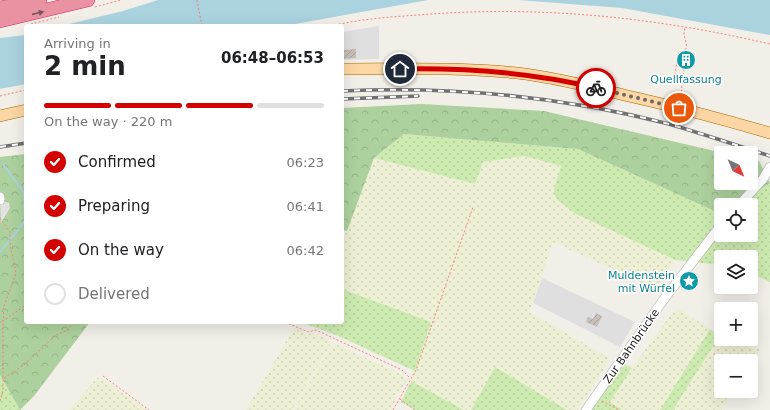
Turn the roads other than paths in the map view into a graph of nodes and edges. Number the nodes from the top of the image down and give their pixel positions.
1 (40, 0) edge
2 (88, 0) edge
3 (0, 8) edge
4 (0, 21) edge
5 (344, 69) edge
6 (24, 110) edge
7 (0, 116) edge
8 (770, 133) edge
9 (770, 167) edge
10 (745, 198) edge
11 (714, 234) edge
12 (586, 410) edge

1 - 3 highway
4 -> 2 highway
5 - 8 main road
6 - 7 main road
9 - 10 street
11 - 12 street, Zur Bahnbrücke

